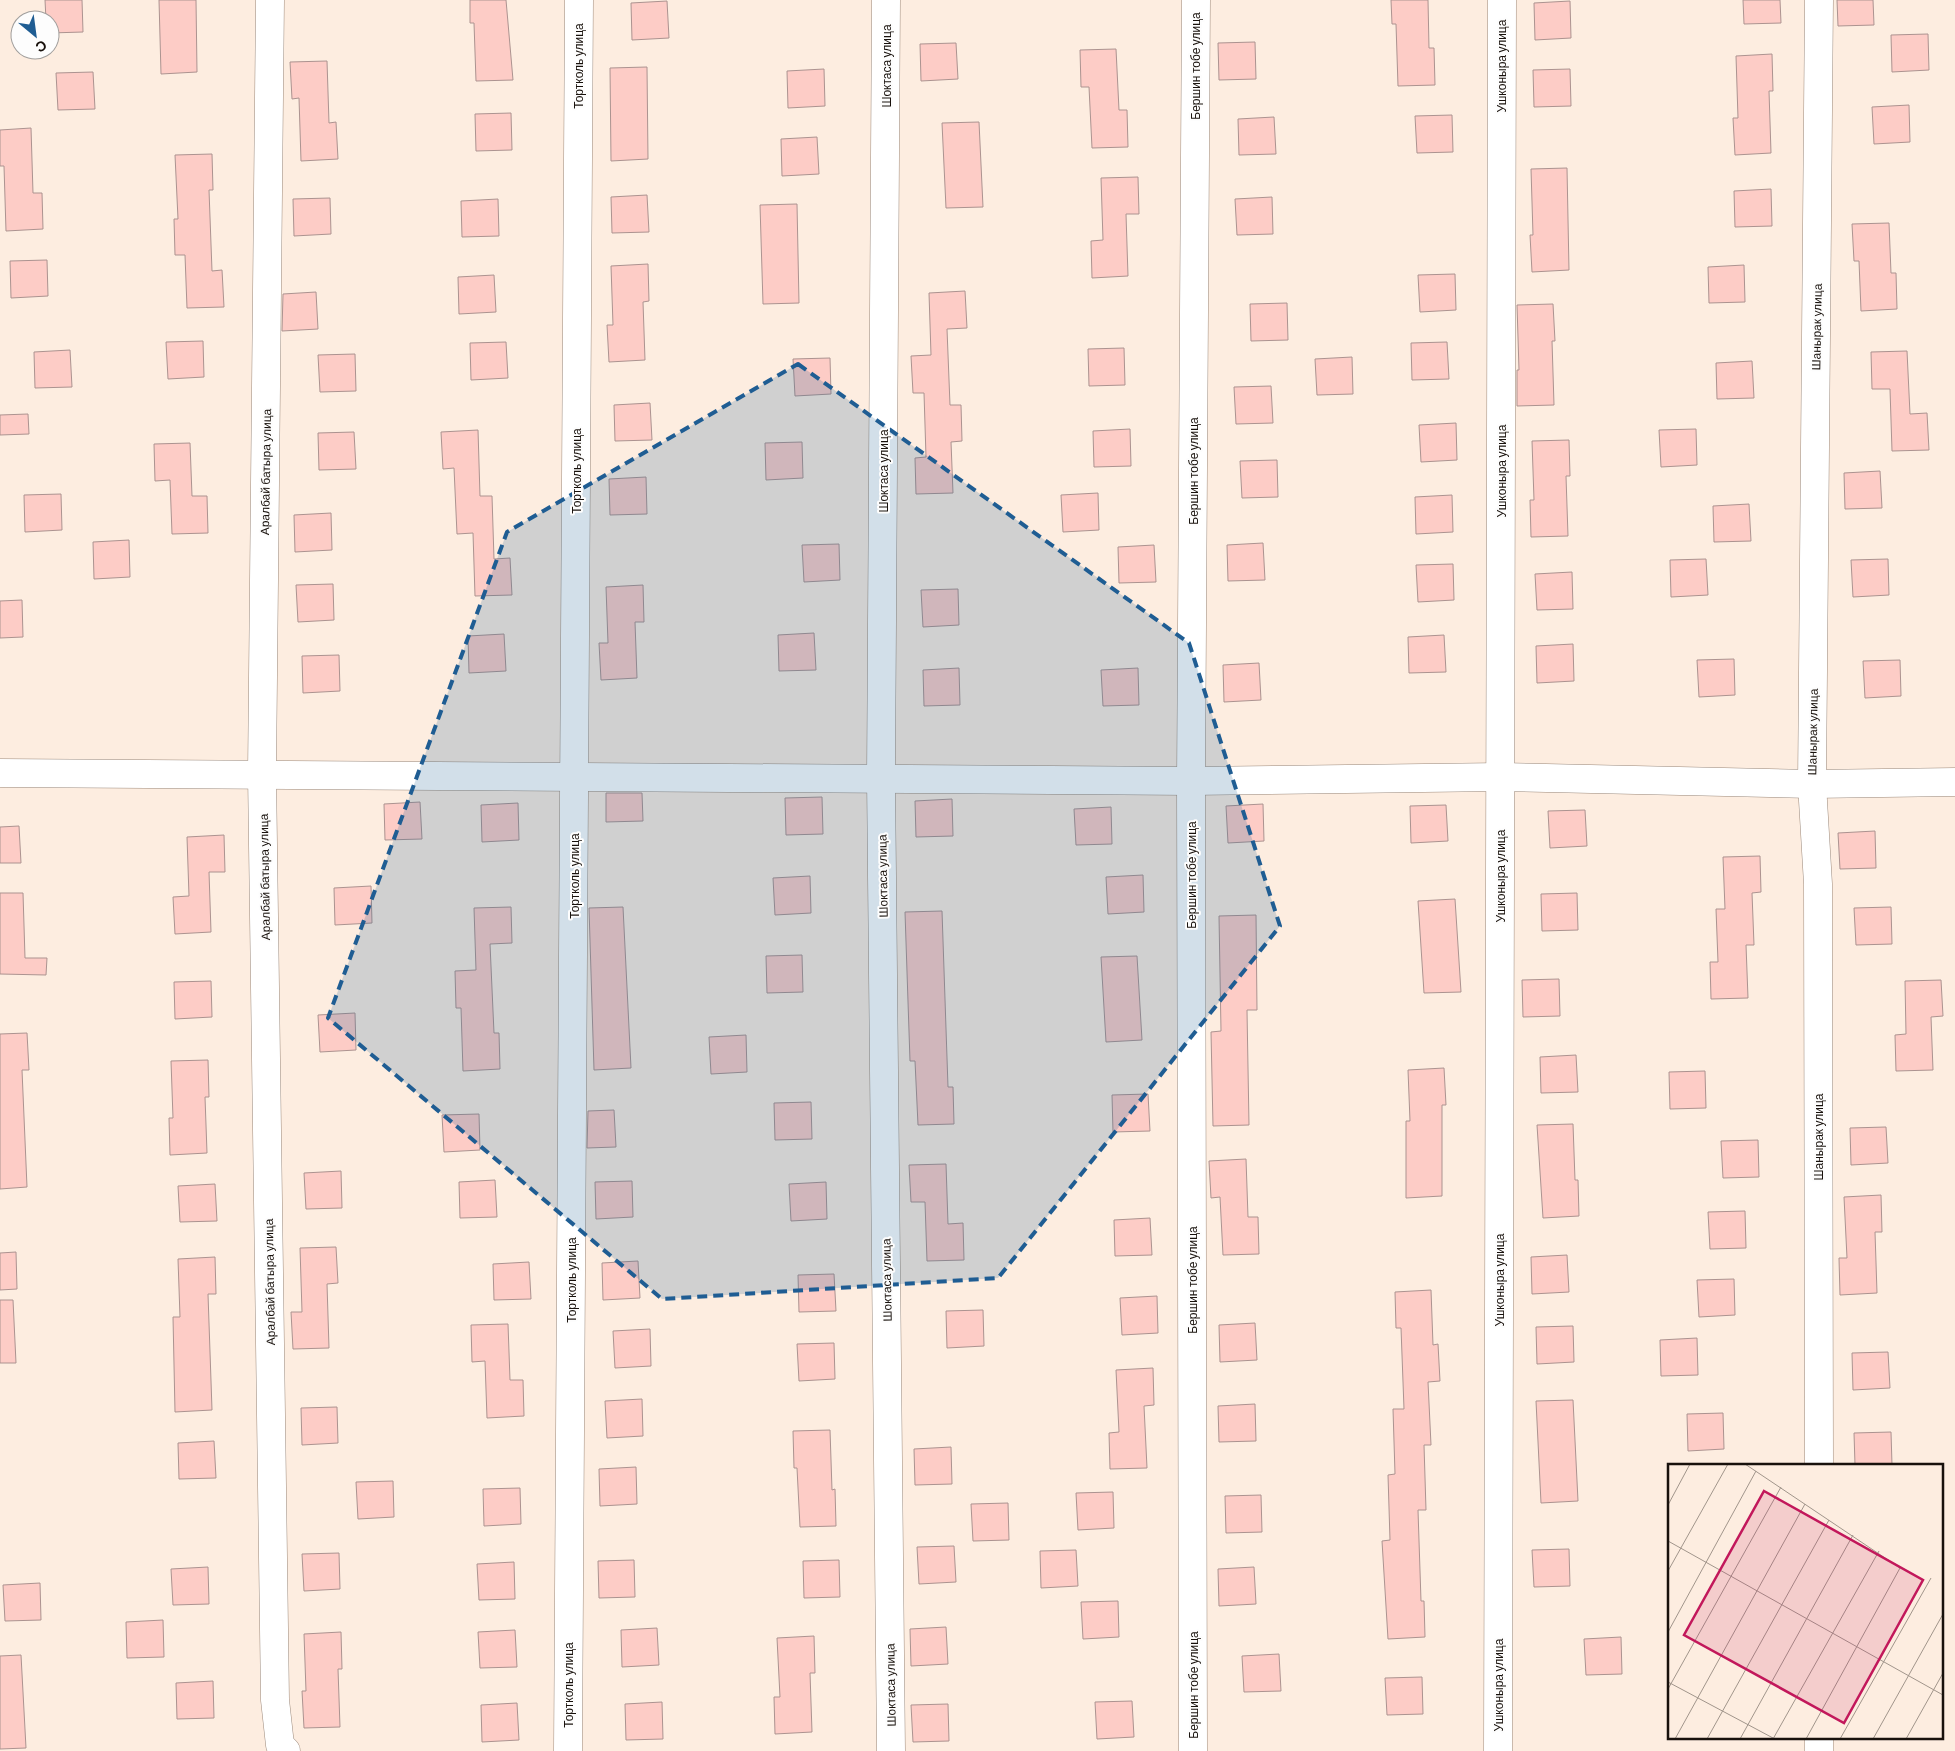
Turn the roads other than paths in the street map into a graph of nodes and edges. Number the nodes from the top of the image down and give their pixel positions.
1 (270, 0) edge
2 (579, 0) edge
3 (886, 0) edge
4 (1196, 0) edge
5 (1502, 0) edge
6 (1819, 0) edge
7 (0, 773) edge
8 (262, 774) junction
9 (574, 776) junction
10 (1500, 776) junction
11 (881, 779) junction
12 (1191, 781) junction
13 (1955, 782) edge
14 (1812, 784) junction
15 (1819, 1464) edge
16 (1819, 1738) edge
17 (286, 1751) edge
18 (568, 1751) edge
19 (891, 1751) edge
20 (1193, 1751) edge
21 (1498, 1751) edge
22 (1819, 1751) edge

1 - 8 street, Аралбай батыра улица
2 - 9 street, Тортколь улица
3 - 11 street, Шоктаса улица
4 - 12 street, Бершин тобе улица
5 - 10 street, Ушконыра улица
6 - 14 street, Шанырак улица
7 - 8 street
8 - 9 street
8 - 17 street, Аралбай батыра улица
9 - 11 street
9 - 18 street, Тортколь улица
10 - 12 street
10 - 14 street
10 - 21 street, Ушконыра улица
11 - 12 street
11 - 19 street, Шоктаса улица
12 - 20 street, Бершин тобе улица
13 - 14 street
14 - 15 street, Шанырак улица
16 - 22 street

